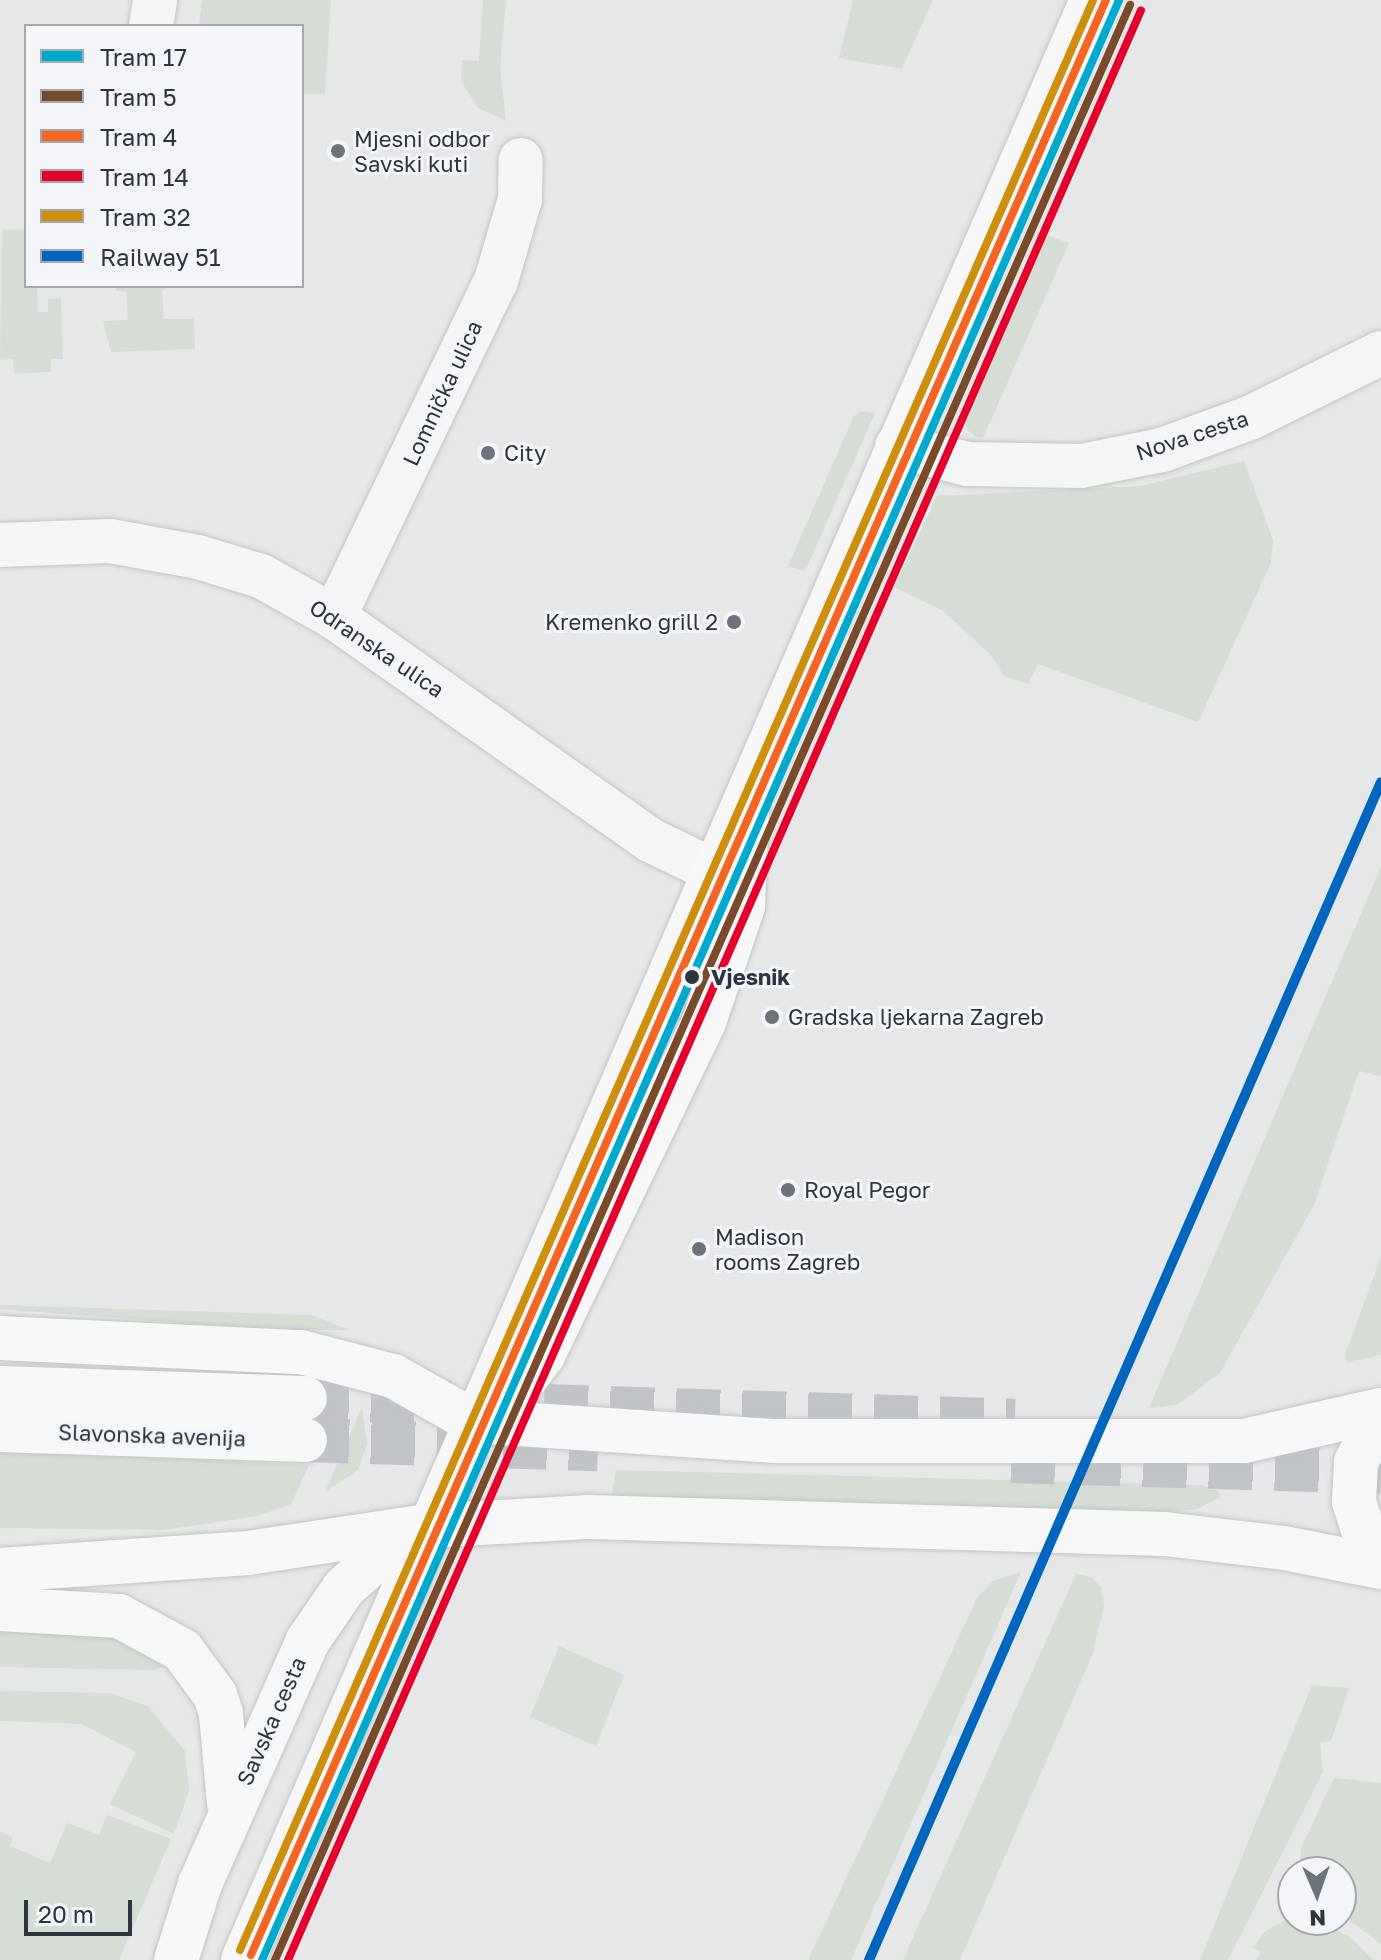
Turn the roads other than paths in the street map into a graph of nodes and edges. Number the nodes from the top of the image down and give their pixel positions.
1 (155, 0) edge
2 (1092, 0) edge
3 (151, 24) edge
4 (521, 160) dead end
5 (1381, 353) edge
6 (897, 446) junction
7 (0, 545) edge
8 (334, 617) junction
9 (747, 789) junction
10 (712, 870) junction
11 (0, 1338) edge
12 (0, 1388) edge
13 (1381, 1412) edge
14 (473, 1421) junction
15 (0, 1430) edge
16 (427, 1526) junction
17 (1381, 1548) edge
18 (1381, 1567) edge
19 (0, 1570) edge
20 (0, 1609) edge
21 (229, 1815) junction
22 (176, 1960) edge
23 (243, 1960) edge

1 - 3 street
2 - 6 main road
4 - 8 street, Lomnička ulica
5 - 6 street, Nova cesta
6 - 9 main road
7 - 8 street, Odranska ulica
8 - 10 street, Odranska ulica
9 - 10 main road
9 - 14 main road
10 - 14 main road
11 - 14 main road
12 - 15 main road, Slavonska avenija
13 - 14 main road
13 - 17 main road
14 - 16 main road
16 - 18 main road
16 - 19 main road
16 - 21 main road, Savska cesta
16 - 23 main road
20 - 21 main road
21 - 22 main road, Savska cesta

